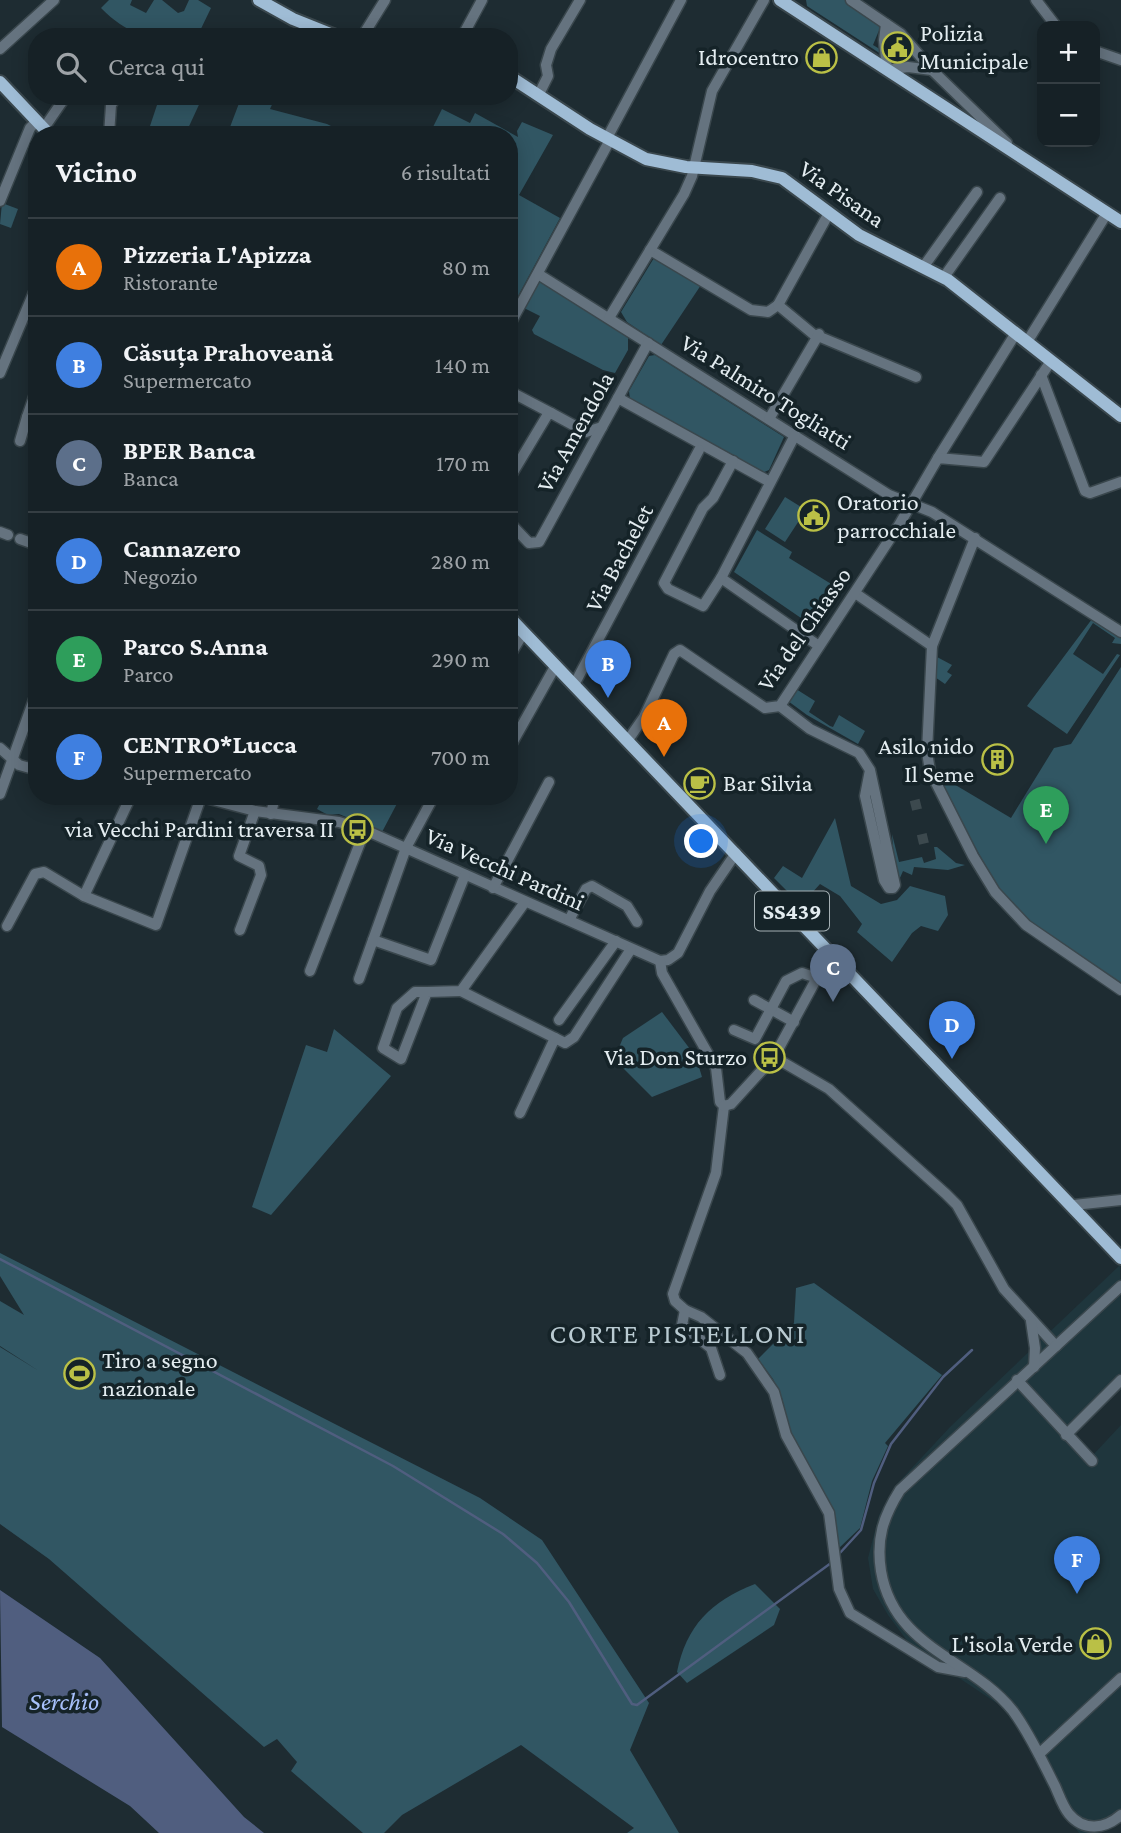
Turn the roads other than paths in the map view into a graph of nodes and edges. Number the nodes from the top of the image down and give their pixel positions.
1 (54, 0) edge
2 (259, 0) edge
3 (385, 0) edge
4 (482, 0) edge
5 (580, 0) edge
6 (681, 0) edge
7 (764, 0) edge
8 (780, 0) edge
9 (850, 0) edge
10 (1036, 0) edge
11 (1052, 21) edge
12 (886, 24) junction
13 (316, 28) edge
14 (368, 28) edge
15 (468, 28) edge
16 (0, 49) edge
17 (1100, 53) edge
18 (1121, 60) edge
19 (887, 70) junction
20 (932, 70) junction
21 (518, 81) edge
22 (0, 82) edge
23 (948, 86) junction
24 (539, 94) junction
25 (60, 105) edge
26 (111, 105) edge
27 (945, 107) junction
28 (41, 126) edge
29 (44, 126) edge
30 (110, 126) edge
31 (28, 133) edge
32 (608, 139) junction
33 (1019, 155) junction
34 (693, 168) junction
35 (977, 192) dead end
36 (1000, 198) dead end
37 (0, 201) edge
38 (828, 213) junction
39 (1107, 213) junction
40 (1121, 222) edge
41 (650, 250) junction
42 (925, 266) junction
43 (538, 274) junction
44 (943, 277) junction
45 (778, 305) junction
46 (28, 306) edge
47 (518, 310) edge
48 (609, 318) junction
49 (1016, 333) junction
50 (819, 334) junction
51 (1027, 342) junction
52 (648, 343) junction
53 (1051, 361) junction
54 (0, 373) edge
55 (1041, 375) junction
56 (916, 377) dead end
57 (518, 396) edge
58 (618, 398) junction
59 (551, 413) junction
60 (1121, 416) edge
61 (769, 419) junction
62 (28, 426) edge
63 (604, 426) junction
64 (586, 432) junction
65 (795, 435) junction
66 (20, 441) dead end
67 (591, 445) junction
68 (699, 450) dead end
69 (938, 458) junction
70 (733, 461) junction
71 (518, 464) edge
72 (770, 482) junction
73 (1121, 482) edge
74 (910, 504) junction
75 (518, 531) edge
76 (975, 538) junction
77 (20, 539) dead end
78 (28, 542) edge
79 (721, 578) junction
80 (855, 593) junction
81 (518, 626) edge
82 (524, 632) junction
83 (1121, 632) edge
84 (518, 642) edge
85 (819, 646) junction
86 (932, 646) junction
87 (556, 665) junction
88 (574, 685) junction
89 (780, 706) junction
90 (28, 717) edge
91 (518, 733) edge
92 (628, 740) junction
93 (0, 748) edge
94 (13, 760) junction
95 (28, 766) edge
96 (870, 771) junction
97 (549, 782) dead end
98 (0, 794) edge
99 (127, 805) edge
100 (196, 805) edge
101 (231, 805) edge
102 (273, 805) edge
103 (429, 805) edge
104 (255, 811) junction
105 (271, 814) junction
106 (365, 830) junction
107 (406, 848) junction
108 (736, 853) junction
109 (465, 875) junction
110 (493, 888) junction
111 (84, 895) junction
112 (525, 902) junction
113 (569, 920) junction
114 (637, 922) dead end
115 (7, 926) dead end
116 (240, 930) dead end
117 (373, 940) junction
118 (616, 941) junction
119 (631, 949) junction
120 (831, 952) junction
121 (660, 961) junction
122 (310, 971) dead end
123 (817, 978) junction
124 (359, 979) dead end
125 (1121, 990) edge
126 (461, 991) junction
127 (427, 992) junction
128 (754, 1000) dead end
129 (771, 1009) junction
130 (559, 1020) dead end
131 (794, 1022) junction
132 (734, 1030) dead end
133 (555, 1038) junction
134 (774, 1058) junction
135 (724, 1106) junction
136 (520, 1113) dead end
137 (1121, 1200) edge
138 (1074, 1206) junction
139 (1108, 1241) junction
140 (1121, 1251) edge
141 (1121, 1258) edge
142 (1120, 1287) edge
143 (685, 1310) junction
144 (1031, 1321) junction
145 (1056, 1346) junction
146 (1034, 1367) junction
147 (720, 1375) dead end
148 (1017, 1380) junction
149 (1121, 1380) edge
150 (1066, 1435) junction
151 (1092, 1461) dead end
152 (962, 1670) junction
153 (1121, 1678) edge
154 (1039, 1754) junction
155 (1121, 1815) edge

1 - 16 street
2 - 13 main road
3 - 14 street
4 - 15 street
5 - 24 street
6 - 32 street
7 - 34 street
8 - 19 main road
9 - 12 street
10 - 11 street
12 - 19 street
12 - 20 street
17 - 18 street
19 - 20 street
19 - 27 main road
20 - 23 street
21 - 24 main road, Via Pisana
22 - 28 main road
23 - 27 street
23 - 33 street
24 - 32 main road, Via Pisana
25 - 29 street
26 - 30 street
27 - 33 main road
31 - 37 street
32 - 34 main road, Via Pisana
32 - 43 street
33 - 39 main road
34 - 38 main road, Via Pisana
34 - 41 street
35 - 42 street
36 - 44 street
38 - 42 main road, Via Pisana
38 - 45 street
39 - 40 main road
39 - 51 street
41 - 45 street
41 - 48 street
42 - 44 main road, Via Pisana
43 - 47 street
43 - 48 street, Via Palmiro Togliatti
44 - 49 main road, Via Pisana
45 - 50 street
46 - 54 street
48 - 52 street, Via Palmiro Togliatti
49 - 51 main road, Via Pisana
49 - 69 street, Via del Chiasso
50 - 56 street
50 - 61 street
51 - 53 main road, Via Pisana
52 - 58 street, Via Amendola
52 - 61 street, Via Palmiro Togliatti
53 - 55 street
53 - 60 main road, Via Pisana
55 - 69 street
55 - 73 street
57 - 59 street
58 - 63 street, Via Amendola
58 - 70 street
59 - 64 street
59 - 71 street
61 - 65 street, Via Palmiro Togliatti
62 - 66 street
63 - 64 street
63 - 67 street, Via Amendola
64 - 67 street
65 - 72 street
65 - 74 street, Via Palmiro Togliatti
67 - 75 street, Via Amendola
68 - 88 street, Via Bachelet
69 - 74 street, Via del Chiasso
70 - 72 street
70 - 79 street
72 - 79 street
74 - 76 street, Via Palmiro Togliatti
74 - 80 street, Via del Chiasso
76 - 83 street, Via Palmiro Togliatti
76 - 86 street
77 - 78 street
79 - 85 street
80 - 85 street, Via del Chiasso
80 - 86 street
81 - 82 main road, SS439
82 - 84 street
82 - 87 main road, SS439
85 - 89 street, Via del Chiasso
86 - 125 street
87 - 88 main road, SS439
87 - 91 street
88 - 92 main road, SS439
89 - 92 street, Via del Chiasso
89 - 96 street
90 - 94 street
92 - 108 main road, SS439
93 - 94 street
94 - 95 street
94 - 98 street
96 - 96 street
97 - 110 street
99 - 111 street
100 - 111 street
101 - 104 street, Via Vecchi Pardini
102 - 105 street
103 - 107 street
104 - 105 street, Via Vecchi Pardini
104 - 116 street
105 - 106 street, Via Vecchi Pardini
106 - 107 street, Via Vecchi Pardini
106 - 122 street
107 - 109 street, Via Vecchi Pardini
107 - 117 street
108 - 120 main road, SS439
108 - 121 street
109 - 110 street, Via Vecchi Pardini
109 - 117 street
110 - 112 street, Via Vecchi Pardini
111 - 115 street
112 - 113 street, Via Vecchi Pardini
112 - 126 street
113 - 114 street
113 - 118 street, Via Vecchi Pardini
117 - 124 street
118 - 119 street, Via Vecchi Pardini
118 - 130 street
119 - 121 street, Via Vecchi Pardini
119 - 133 street
120 - 123 street
120 - 138 main road, SS439
121 - 135 street
123 - 129 street
123 - 131 street
126 - 127 street
126 - 133 street
127 - 127 street
128 - 129 street
129 - 131 street
129 - 132 street
131 - 134 street
133 - 136 street
134 - 135 street
134 - 144 street
135 - 143 street
137 - 138 street
138 - 139 main road, SS439
139 - 140 main road
139 - 141 main road
142 - 145 street
143 - 147 street
143 - 152 street
144 - 145 street
144 - 146 street
145 - 146 street
146 - 148 street
148 - 150 street
148 - 152 street
149 - 150 street
150 - 151 street
152 - 154 street
153 - 154 street
154 - 155 street

